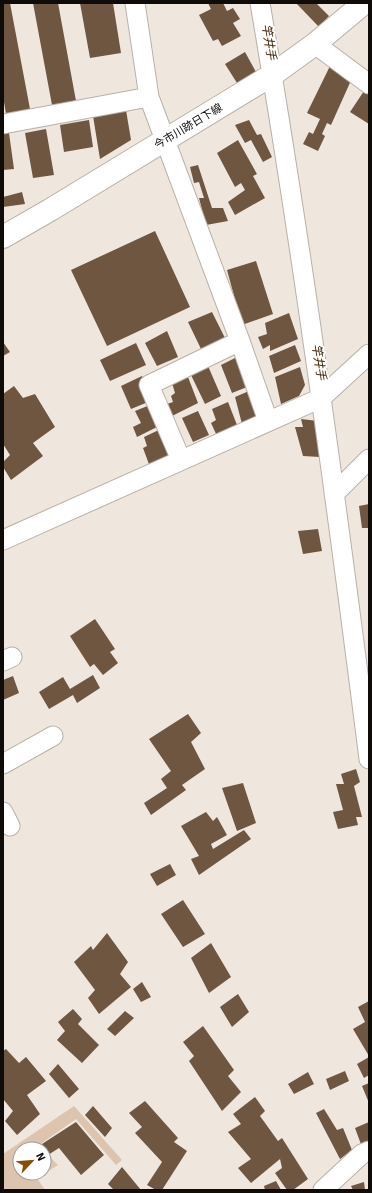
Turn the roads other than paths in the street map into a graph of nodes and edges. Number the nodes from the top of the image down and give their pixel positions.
1 (135, 3) edge
2 (260, 3) edge
3 (364, 3) edge
4 (315, 44) junction
5 (272, 75) junction
6 (369, 84) edge
7 (149, 97) junction
8 (3, 124) edge
9 (165, 139) junction
10 (3, 237) edge
11 (240, 341) junction
12 (369, 354) edge
13 (321, 398) junction
14 (268, 421) junction
15 (369, 459) edge
16 (181, 460) junction
17 (334, 494) junction
18 (3, 540) edge
19 (363, 658) edge
20 (52, 736) dead end
21 (369, 759) edge
22 (3, 764) edge
23 (369, 1151) edge
24 (323, 1190) edge

1 - 7 street
2 - 5 street
3 - 4 street, 今市川跡日下線
4 - 5 street, 今市川跡日下線
4 - 6 street
5 - 9 street, 今市川跡日下線
5 - 13 street
7 - 8 street
7 - 9 street
9 - 10 street, 今市川跡日下線
9 - 11 street
11 - 14 street
11 - 16 street
12 - 13 street
13 - 14 street
13 - 17 street
14 - 16 street
15 - 17 street
16 - 18 street
17 - 19 street
19 - 21 street
20 - 22 street
23 - 24 street

